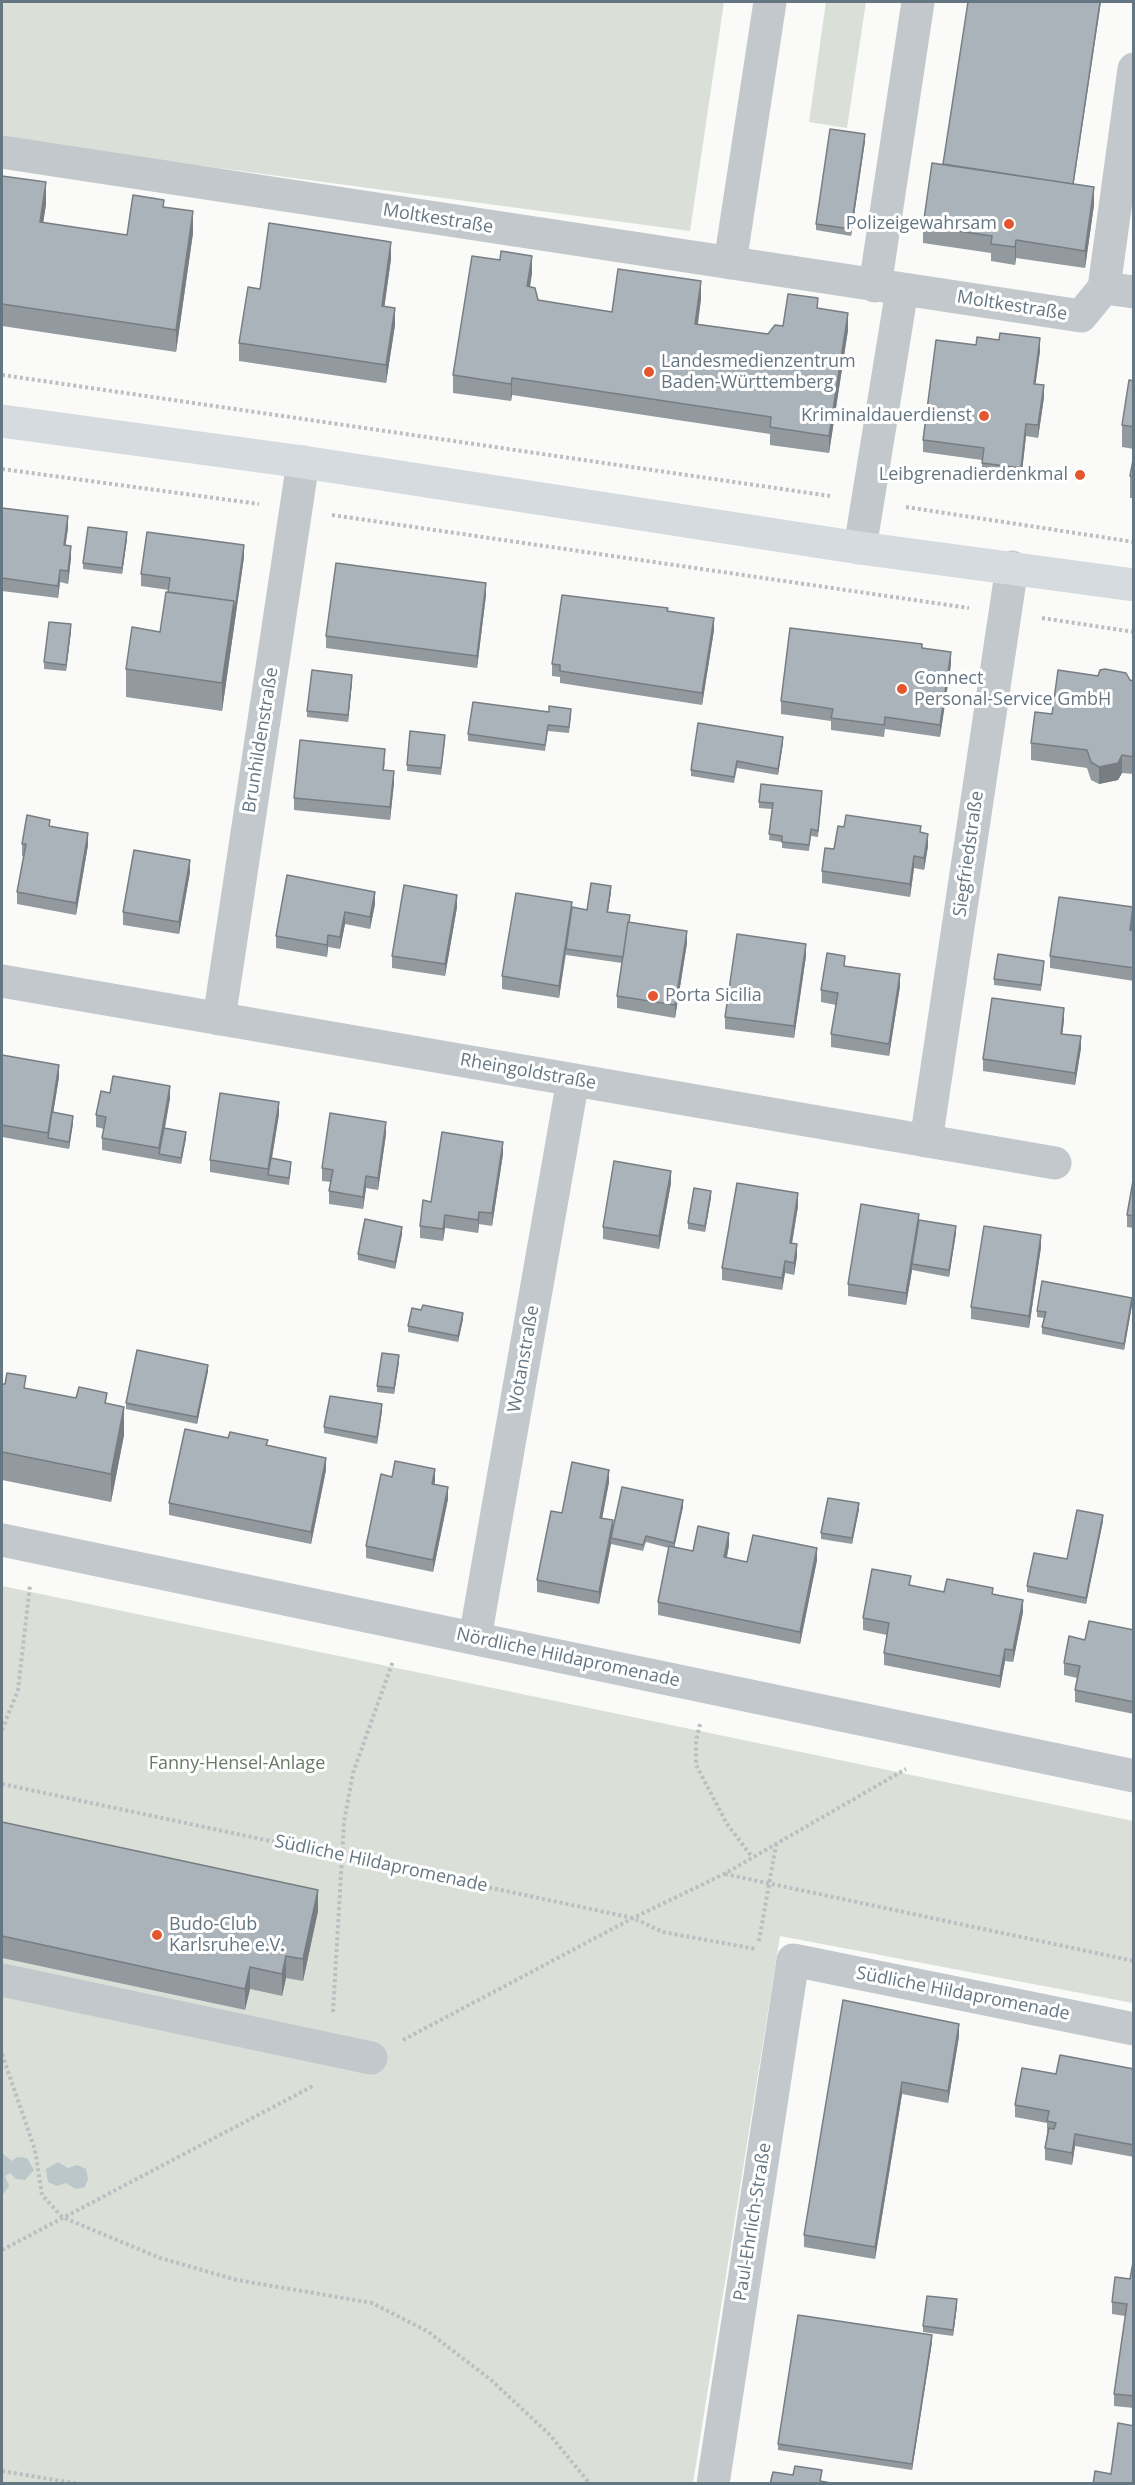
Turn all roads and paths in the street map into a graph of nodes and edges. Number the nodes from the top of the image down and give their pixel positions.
1 (770, 2) edge
2 (918, 2) edge
3 (1134, 69) edge
4 (2, 152) edge
5 (730, 263) junction
6 (889, 288) junction
7 (1119, 290) edge
8 (2, 375) edge
9 (2, 420) edge
10 (303, 462) junction
11 (2, 469) edge
12 (867, 501) junction
13 (296, 509) junction
14 (1134, 542) edge
15 (860, 548) junction
16 (1012, 567) junction
17 (1134, 585) edge
18 (1005, 613) junction
19 (1134, 632) edge
20 (2, 981) edge
21 (219, 1019) junction
22 (573, 1080) junction
23 (926, 1141) junction
24 (1055, 1163) dead end
25 (2, 1540) edge
26 (31, 1581) dead end
27 (406, 1624) junction
28 (475, 1638) junction
29 (701, 1722) dead end
30 (2, 1730) edge
31 (912, 1766) dead end
32 (1134, 1776) edge
33 (2, 1784) edge
34 (776, 1845) junction
35 (342, 1856) junction
36 (752, 1857) junction
37 (724, 1874) junction
38 (770, 1884) junction
39 (633, 1918) junction
40 (793, 1960) joint
41 (1134, 1961) edge
42 (2, 1980) edge
43 (1134, 2029) edge
44 (331, 2051) junction
45 (2, 2054) edge
46 (371, 2058) dead end
47 (2, 2471) edge
48 (79, 2483) edge
49 (590, 2484) edge
50 (713, 2484) edge

1 - 5 street
2 - 6 street
3 - 7 street, Moltkestraße
4 - 5 street, Moltkestraße
5 - 6 street, Moltkestraße
6 - 7 street, Moltkestraße
6 - 12 street
8 - 12 path
9 - 10 main road
10 - 13 street, Brunhildenstraße
10 - 15 main road
11 - 13 path
12 - 14 path
12 - 15 street
13 - 18 path
13 - 21 street, Brunhildenstraße
15 - 16 main road
16 - 17 main road
16 - 18 street, Siegfriedstraße
18 - 19 path
18 - 23 street, Siegfriedstraße
20 - 21 street, Rheingoldstraße
21 - 22 street, Rheingoldstraße
22 - 23 street, Rheingoldstraße
22 - 28 street, Wotanstraße
23 - 24 street, Rheingoldstraße
25 - 27 street, Nördliche Hildapromenade
26 - 30 path
27 - 28 street, Nördliche Hildapromenade
27 - 35 path
28 - 32 street, Nördliche Hildapromenade
29 - 36 path
31 - 34 path
33 - 35 path, Südliche Hildapromenade
34 - 36 path
34 - 38 path
35 - 39 path, Südliche Hildapromenade
35 - 44 path
36 - 37 path
37 - 38 path
37 - 39 path
38 - 39 path, Südliche Hildapromenade
38 - 41 path
40 - 43 street, Südliche Hildapromenade
40 - 50 street, Paul-Ehrlich-Straße
42 - 44 street
44 - 46 street
45 - 49 path
47 - 48 path

